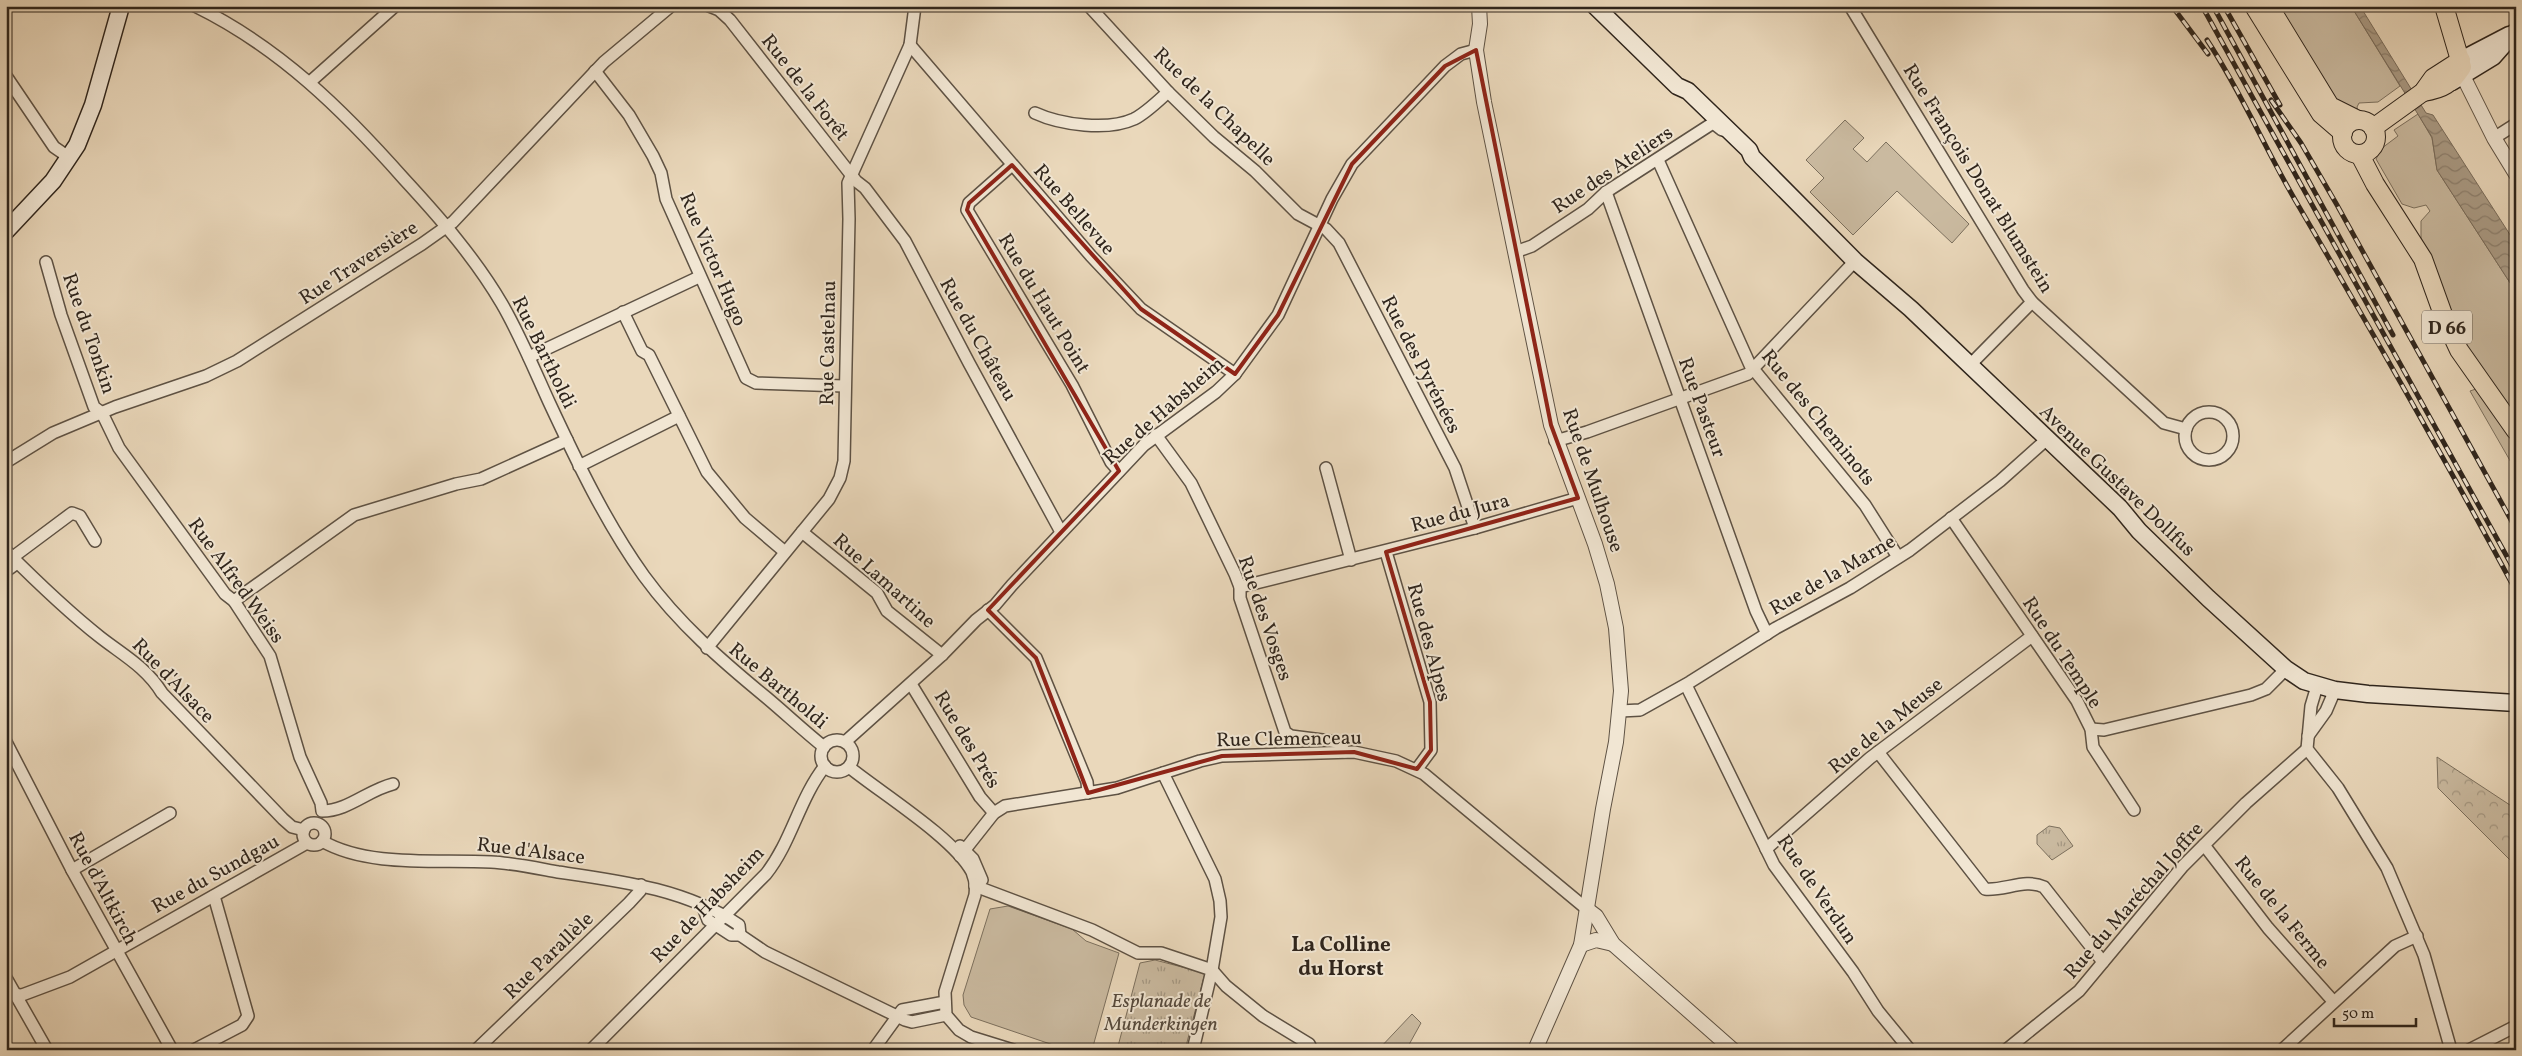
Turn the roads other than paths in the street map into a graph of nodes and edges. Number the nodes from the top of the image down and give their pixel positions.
1 (111, 6) edge
2 (121, 6) edge
3 (195, 6) edge
4 (395, 6) edge
5 (670, 6) edge
6 (709, 6) edge
7 (915, 6) edge
8 (1089, 6) edge
9 (1479, 6) edge
10 (1595, 6) edge
11 (1850, 6) edge
12 (2254, 6) edge
13 (2269, 6) edge
14 (2444, 6) edge
15 (2516, 32) edge
16 (910, 45) junction
17 (1476, 50) junction
18 (106, 55) junction
19 (595, 71) junction
20 (2459, 73) junction
21 (6, 76) edge
22 (310, 82) junction
23 (1677, 86) junction
24 (1168, 92) junction
25 (1035, 113) dead end
26 (2366, 124) junction
27 (2516, 124) edge
28 (1709, 126) junction
29 (1729, 131) junction
30 (2343, 133) junction
31 (2494, 138) junction
32 (2360, 154) junction
33 (1752, 157) junction
34 (70, 158) junction
35 (1658, 160) junction
36 (1012, 165) junction
37 (851, 174) junction
38 (2516, 174) edge
39 (1606, 192) junction
40 (1321, 226) junction
41 (446, 227) junction
42 (6, 230) edge
43 (1515, 252) junction
44 (1855, 261) junction
45 (46, 262) dead end
46 (699, 277) junction
47 (2032, 302) junction
48 (623, 312) junction
49 (529, 357) junction
50 (1970, 365) junction
51 (1753, 369) junction
52 (1235, 374) junction
53 (844, 386) junction
54 (1681, 400) junction
55 (102, 413) junction
56 (679, 416) junction
57 (2186, 429) junction
58 (2516, 431) edge
59 (1156, 435) junction
60 (567, 440) junction
61 (1556, 440) junction
62 (2046, 440) junction
63 (6, 462) edge
64 (579, 466) junction
65 (1326, 468) dead end
66 (1119, 471) junction
67 (1578, 498) junction
68 (1951, 518) junction
69 (1475, 528) junction
70 (802, 532) junction
71 (1061, 532) junction
72 (96, 542) dead end
73 (785, 552) junction
74 (1386, 552) junction
75 (12, 557) edge
76 (1898, 557) junction
77 (1351, 560) junction
78 (6, 571) edge
79 (1240, 588) junction
80 (234, 601) junction
81 (988, 610) junction
82 (1767, 634) junction
83 (2032, 636) junction
84 (707, 648) junction
85 (942, 655) junction
86 (2286, 669) junction
87 (912, 684) junction
88 (1686, 684) junction
89 (2317, 686) junction
90 (2335, 690) junction
91 (2516, 703) edge
92 (1620, 711) junction
93 (2091, 729) junction
94 (2307, 737) junction
95 (6, 742) edge
96 (845, 742) junction
97 (824, 747) junction
98 (2307, 750) junction
99 (1345, 752) junction
100 (1878, 752) junction
101 (825, 766) junction
102 (849, 767) junction
103 (1416, 769) junction
104 (1163, 773) junction
105 (393, 784) dead end
106 (1088, 793) junction
107 (2134, 810) dead end
108 (322, 811) junction
109 (170, 813) dead end
110 (994, 813) junction
111 (318, 824) junction
112 (304, 830) junction
113 (322, 840) junction
114 (307, 842) junction
115 (2204, 845) junction
116 (1766, 850) junction
117 (963, 853) junction
118 (72, 870) junction
119 (641, 885) junction
120 (979, 887) junction
121 (214, 896) junction
122 (703, 907) junction
123 (1588, 910) junction
124 (725, 915) junction
125 (716, 925) junction
126 (740, 935) junction
127 (2417, 936) junction
128 (1613, 944) junction
129 (1581, 945) junction
130 (116, 950) junction
131 (2103, 962) junction
132 (1212, 970) junction
133 (6, 978) edge
134 (1226, 986) junction
135 (1207, 990) junction
136 (11, 994) edge
137 (2333, 1001) junction
138 (946, 1002) junction
139 (896, 1015) junction
140 (946, 1015) junction
141 (2516, 1026) edge
142 (48, 1050) edge
143 (172, 1050) edge
144 (194, 1050) edge
145 (476, 1050) edge
146 (591, 1050) edge
147 (873, 1050) edge
148 (1013, 1050) edge
149 (1193, 1050) edge
150 (1312, 1050) edge
151 (1535, 1050) edge
152 (1733, 1050) edge
153 (1910, 1050) edge
154 (2006, 1050) edge
155 (2282, 1050) edge
156 (2451, 1050) edge
157 (2469, 1050) edge

1 - 18 main road
2 - 18 main road
3 - 22 street, Rue Bartholdi
4 - 22 street
5 - 19 street, Rue Traversière
6 - 37 street, Rue de la Forêt
7 - 16 street, Rue Castelnau
8 - 24 street, Rue de la Chapelle
9 - 17 street, Rue de Mulhouse
10 - 23 main road, Avenue Gustave Dollfus
11 - 47 street, Rue François Donat Blumstein
12 - 30 main road
13 - 26 main road
14 - 20 main road
15 - 20 main road
16 - 36 street, Rue Bellevue
16 - 37 street, Rue Castelnau
17 - 40 street, Rue de Habsheim
17 - 43 street, Rue de Mulhouse
18 - 34 main road
19 - 41 street, Rue Traversière
19 - 46 street, Rue Victor Hugo
20 - 26 main road
20 - 31 street
21 - 34 street
22 - 41 street, Rue Bartholdi
23 - 28 main road, Avenue Gustave Dollfus
23 - 29 main road, Avenue Gustave Dollfus
24 - 25 street
24 - 40 street, Rue de la Chapelle
26 - 30 main road
26 - 32 main road
27 - 31 street
28 - 29 street
28 - 33 main road, Avenue Gustave Dollfus
28 - 35 street, Rue des Ateliers
29 - 33 main road, Avenue Gustave Dollfus
30 - 32 main road
31 - 38 street
32 - 58 main road, D 66
33 - 44 main road, Avenue Gustave Dollfus
34 - 42 main road
35 - 39 street, Rue des Ateliers
35 - 51 street, Rue des Cheminots
36 - 52 street, Rue Bellevue
36 - 66 street, Rue du Haut Point
37 - 53 street, Rue Castelnau
37 - 71 street, Rue du Château
39 - 43 street, Rue des Ateliers
39 - 54 street, Rue Pasteur
40 - 52 street, Rue de Habsheim
40 - 69 street, Rue des Pyrénées
41 - 49 street, Rue Bartholdi
41 - 55 street, Rue Traversière
43 - 61 street, Rue de Mulhouse
44 - 50 main road, Avenue Gustave Dollfus
44 - 51 street
45 - 55 street, Rue du Tonkin
46 - 48 street
46 - 53 street, Rue Victor Hugo
47 - 50 street
47 - 57 street, Rue François Donat Blumstein
48 - 49 street
48 - 56 street
49 - 60 street, Rue Bartholdi
50 - 62 main road, Avenue Gustave Dollfus
51 - 54 street
51 - 76 street, Rue des Cheminots
52 - 59 street, Rue de Habsheim
53 - 70 street, Rue Castelnau
54 - 61 street
54 - 82 street, Rue Pasteur
55 - 63 street, Rue Traversière
55 - 80 street, Rue Alfred Weiss
56 - 64 street
56 - 73 street
57 - 57 street
59 - 66 street, Rue de Habsheim
59 - 79 street, Rue des Vosges
60 - 64 street, Rue Bartholdi
60 - 80 street
61 - 67 street, Rue de Mulhouse
62 - 68 street, Rue de la Marne
62 - 86 main road, Avenue Gustave Dollfus
64 - 84 street, Rue Bartholdi
65 - 77 street
66 - 71 street, Rue de Habsheim
67 - 69 street, Rue du Jura
67 - 92 street, Rue de Mulhouse
68 - 76 street, Rue de la Marne
68 - 83 street, Rue du Temple
69 - 74 street, Rue du Jura
70 - 73 street, Rue Castelnau
70 - 85 street, Rue Lamartine
71 - 81 street, Rue de Habsheim
72 - 75 street
73 - 84 street, Rue Castelnau
74 - 77 street, Rue du Jura
74 - 103 street, Rue des Alpes
75 - 78 street
75 - 112 street, Rue d'Alsace
76 - 82 street, Rue de la Marne
77 - 79 street, Rue du Jura
79 - 99 street, Rue des Vosges
80 - 108 street, Rue Alfred Weiss
81 - 85 street, Rue de Habsheim
81 - 106 street
82 - 88 street, Rue de la Marne
83 - 93 street, Rue du Temple
83 - 100 street, Rue de la Meuse
84 - 97 street, Rue Bartholdi
85 - 87 street, Rue de Habsheim
86 - 89 main road, Avenue Gustave Dollfus
86 - 93 street
87 - 96 street, Rue de Habsheim
87 - 110 street, Rue des Prés
88 - 92 street, Rue de la Marne
88 - 116 street, Rue de Verdun
89 - 90 main road, Avenue Gustave Dollfus
89 - 94 street
90 - 91 main road, Avenue Gustave Dollfus
90 - 94 street
92 - 123 street, Rue de Mulhouse
93 - 107 street, Rue du Temple
94 - 98 street
95 - 118 street, Rue d'Altkirch
96 - 97 street
96 - 102 street
97 - 101 street
98 - 115 street, Rue du Maréchal Joffre
98 - 127 street
99 - 103 street, Rue Clemenceau
99 - 104 street, Rue Clemenceau
100 - 116 street, Rue de la Meuse
100 - 131 street
101 - 102 street
101 - 124 street, Rue de Habsheim
102 - 117 street
103 - 123 street, Rue Clemenceau
104 - 106 street, Rue Clemenceau
104 - 132 street
105 - 108 street
106 - 110 street, Rue Clemenceau
108 - 111 street
109 - 118 street
110 - 117 street, Rue Clemenceau
111 - 112 street
111 - 113 street
112 - 114 street
113 - 114 street
113 - 119 street, Rue d'Alsace
114 - 121 street, Rue du Sundgau
115 - 131 street, Rue du Maréchal Joffre
115 - 137 street, Rue de la Ferme
116 - 153 street, Rue de Verdun
117 - 120 street
118 - 130 street, Rue d'Altkirch
119 - 122 street, Rue d'Alsace
119 - 145 street, Rue Parallèle
120 - 132 street
120 - 138 street
121 - 130 street, Rue du Sundgau
121 - 144 street
122 - 124 street, Rue d'Alsace
122 - 125 street
123 - 128 street
123 - 129 street, Rue de Mulhouse
124 - 125 street, Rue de Habsheim
124 - 126 street
125 - 126 street
125 - 146 street, Rue de Habsheim
126 - 139 street
127 - 137 street
127 - 156 street
128 - 129 street
128 - 152 street
129 - 151 street, Rue de Mulhouse
130 - 136 street, Rue du Sundgau
130 - 143 street, Rue d'Altkirch
131 - 154 street, Rue du Maréchal Joffre
132 - 134 street
132 - 135 street
133 - 136 street
134 - 135 street
134 - 150 street
135 - 149 street
136 - 142 street
137 - 155 street
138 - 139 street
138 - 140 street
139 - 140 street
139 - 147 street
140 - 148 street
141 - 157 street

